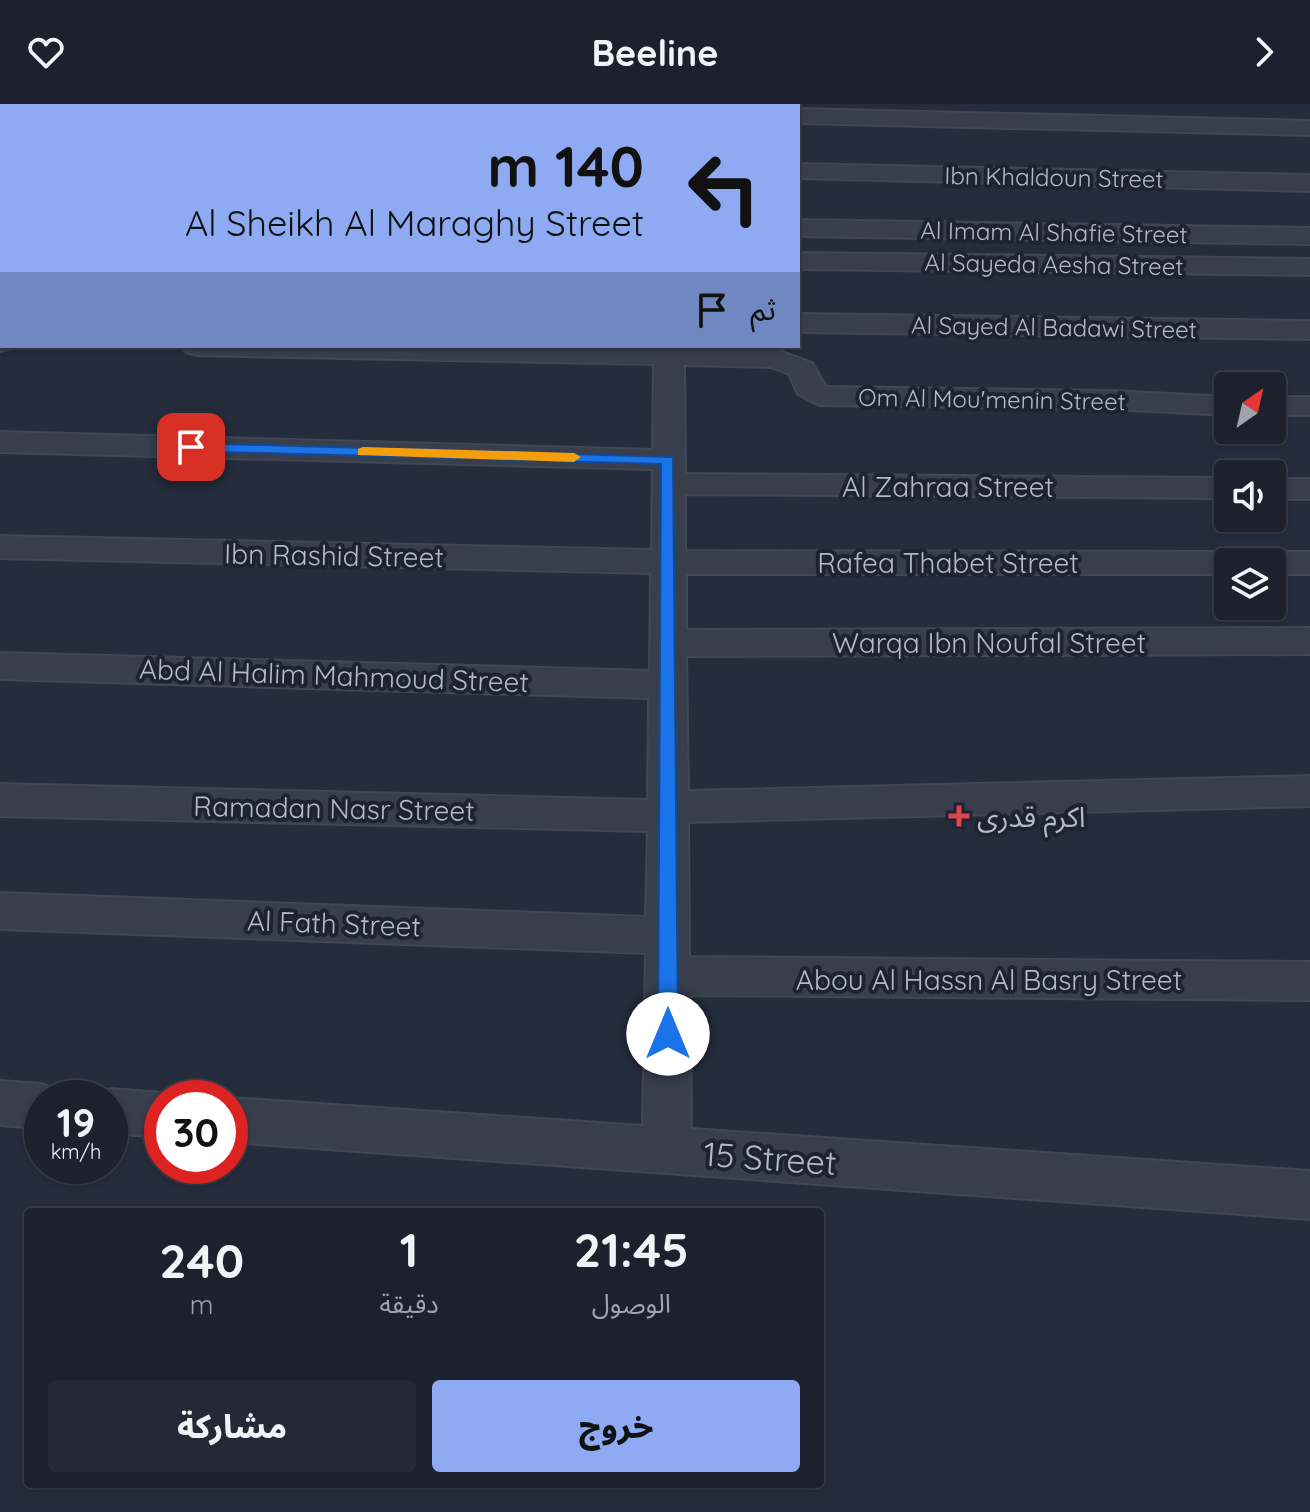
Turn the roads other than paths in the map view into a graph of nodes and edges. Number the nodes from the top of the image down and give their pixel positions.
1 (800, 116) edge
2 (1310, 128) edge
3 (800, 171) edge
4 (1310, 183) edge
5 (800, 228) edge
6 (1310, 236) edge
7 (800, 261) edge
8 (1310, 267) edge
9 (800, 323) edge
10 (1310, 330) edge
11 (282, 348) edge
12 (774, 352) edge
13 (669, 357) junction
14 (1214, 405) edge
15 (1286, 406) edge
16 (1310, 406) edge
17 (0, 442) edge
18 (668, 472) junction
19 (1214, 488) edge
20 (1286, 489) edge
21 (1310, 489) edge
22 (0, 547) edge
23 (668, 562) junction
24 (1214, 563) edge
25 (1286, 563) edge
26 (1310, 563) edge
27 (668, 643) junction
28 (1306, 651) edge
29 (0, 666) edge
30 (668, 685) junction
31 (1310, 791) edge
32 (0, 800) edge
33 (668, 812) junction
34 (0, 911) edge
35 (668, 956) junction
36 (1310, 981) edge
37 (0, 1103) edge
38 (24, 1105) edge
39 (248, 1121) edge
40 (667, 1150) junction
41 (1310, 1195) edge

1 - 2 street
3 - 4 street, Ibn Khaldoun Street
5 - 6 street, Al Imam Al Shafie Street
7 - 8 street, Al Sayeda Aesha Street
9 - 10 street, Al Sayed Al Badawi Street
11 - 13 street
12 - 13 street
12 - 14 street, Om Al Mou'menin Street
13 - 18 street
15 - 16 street
17 - 18 street, Al Zahraa Street
18 - 19 street, Al Zahraa Street
18 - 23 street
20 - 21 street
22 - 23 street, Ibn Rashid Street
23 - 24 street, Rafea Thabet Street
23 - 27 street
25 - 26 street
27 - 28 street, Warqa Ibn Noufal Street
27 - 30 street
29 - 30 street, Abd Al Halim Mahmoud Street
30 - 33 street
31 - 33 street, Ramadan Nasr Street
32 - 33 street, Ramadan Nasr Street
33 - 35 street
34 - 35 street, Al Fath Street
35 - 36 street, Abou Al Hassn Al Basry Street
35 - 40 street
37 - 38 street
39 - 40 street, 15 Street
40 - 41 street, 15 Street

